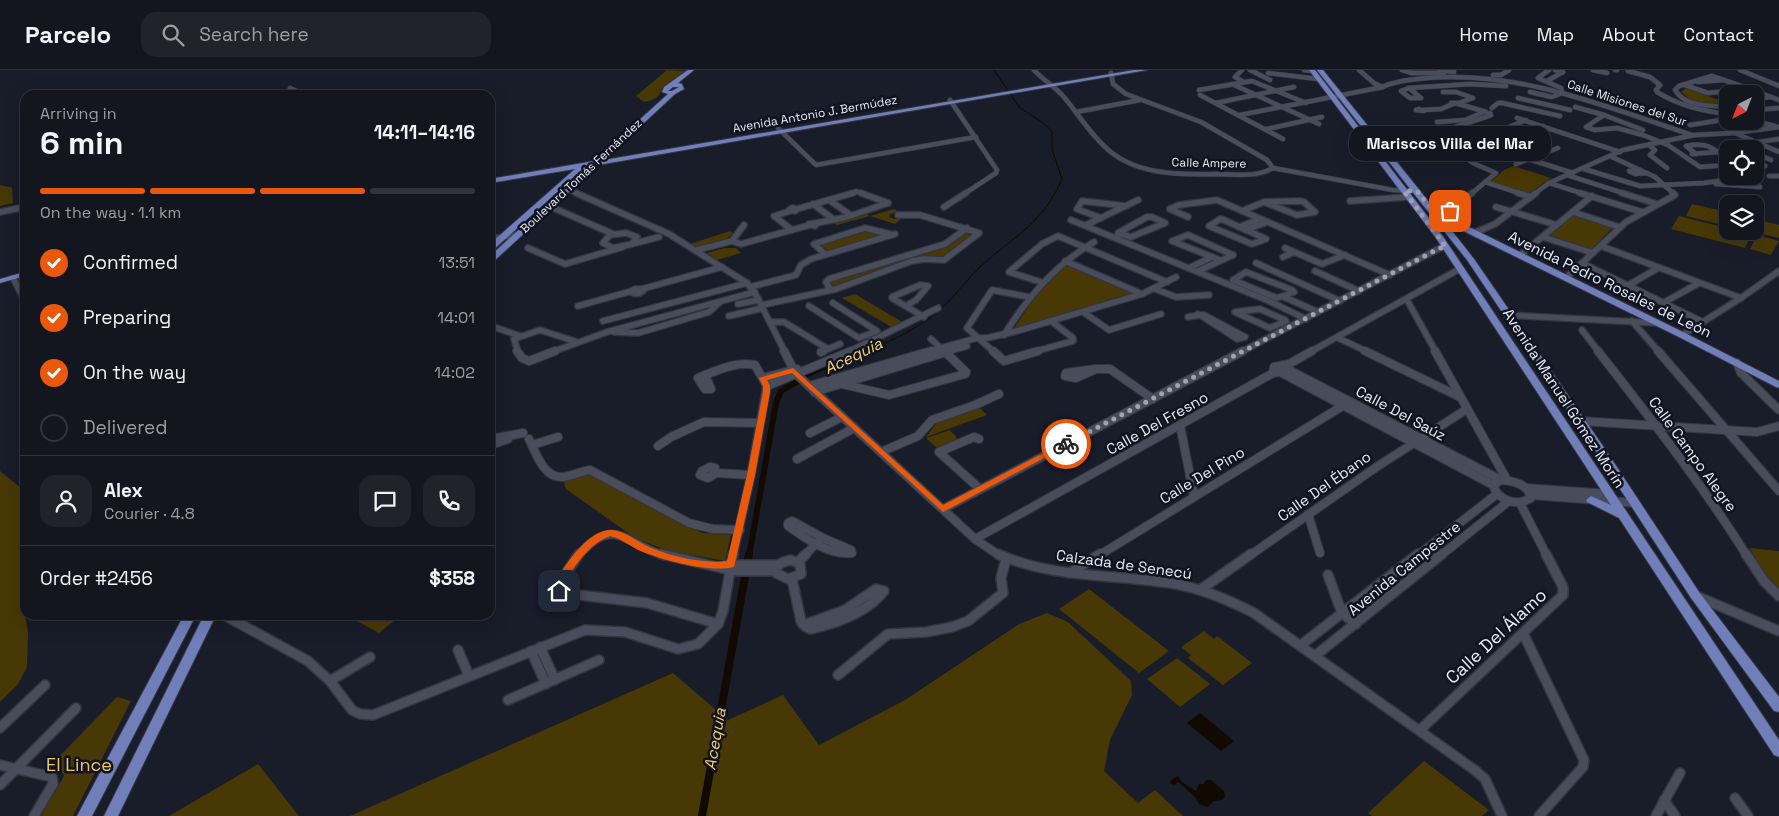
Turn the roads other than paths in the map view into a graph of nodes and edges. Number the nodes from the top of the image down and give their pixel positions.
1 (691, 70) edge
2 (698, 70) edge
3 (1034, 70) edge
4 (1127, 70) edge
5 (1144, 70) edge
6 (1242, 70) edge
7 (1250, 70) edge
8 (1304, 70) edge
9 (1312, 70) edge
10 (1320, 70) edge
11 (1359, 70) edge
12 (1402, 70) edge
13 (1498, 70) edge
14 (1509, 70) edge
15 (1549, 70) edge
16 (1556, 70) edge
17 (1593, 70) edge
18 (1740, 70) edge
19 (1628, 71) edge
20 (1268, 73) dead end
21 (1445, 73) edge
22 (1607, 73) dead end
23 (1112, 74) junction
24 (1491, 74) junction
25 (1318, 79) junction
26 (1542, 80) junction
27 (1430, 81) junction
28 (1242, 82) junction
29 (1258, 82) junction
30 (1052, 84) junction
31 (1232, 84) junction
32 (1685, 85) junction
33 (1506, 86) dead end
34 (1779, 86) edge
35 (1294, 87) dead end
36 (1380, 87) junction
37 (290, 88) dead end
38 (1409, 88) dead end
39 (294, 90) edge
40 (671, 90) junction
41 (1277, 90) junction
42 (1559, 90) junction
43 (1339, 92) junction
44 (1443, 92) junction
45 (1530, 92) dead end
46 (1352, 93) joint
47 (1256, 94) junction
48 (1764, 94) dead end
49 (1332, 97) junction
50 (1771, 97) junction
51 (1518, 98) dead end
52 (1764, 98) edge
53 (1140, 100) junction
54 (1587, 100) junction
55 (1779, 100) edge
56 (952, 101) junction
57 (1216, 103) junction
58 (1306, 103) junction
59 (1456, 103) junction
60 (1683, 105) junction
61 (1284, 107) junction
62 (1719, 107) edge
63 (1492, 108) dead end
64 (1524, 108) junction
65 (1779, 108) edge
66 (1572, 109) junction
67 (1764, 109) edge
68 (1423, 110) dead end
69 (1719, 111) edge
70 (1076, 112) junction
71 (1484, 112) junction
72 (1546, 113) junction
73 (1711, 113) junction
74 (1719, 113) edge
75 (1240, 115) junction
76 (1604, 115) junction
77 (1560, 116) junction
78 (1322, 117) dead end
79 (1469, 118) junction
80 (1537, 118) dead end
81 (1310, 119) junction
82 (1475, 120) junction
83 (1526, 120) junction
84 (1716, 120) junction
85 (1719, 120) edge
86 (1551, 122) dead end
87 (1764, 123) edge
88 (1319, 124) dead end
89 (1690, 125) dead end
90 (1542, 126) junction
91 (1779, 127) edge
92 (628, 128) junction
93 (1267, 129) junction
94 (1447, 129) junction
95 (780, 130) junction
96 (1635, 132) junction
97 (1437, 133) dead end
98 (1734, 133) junction
99 (1694, 136) junction
100 (976, 137) junction
101 (1283, 139) dead end
102 (1779, 139) edge
103 (1751, 140) edge
104 (1660, 142) junction
105 (1764, 142) edge
106 (1368, 144) junction
107 (1649, 145) junction
108 (1381, 146) junction
109 (1764, 146) edge
110 (612, 148) junction
111 (1558, 148) dead end
112 (1620, 152) junction
113 (1717, 152) joint
114 (1779, 152) edge
115 (1458, 153) dead end
116 (1696, 154) junction
117 (1681, 155) junction
118 (624, 156) junction
119 (1610, 156) junction
120 (1764, 157) edge
121 (1779, 157) edge
122 (1528, 159) junction
123 (1771, 160) junction
124 (1516, 164) dead end
125 (1764, 164) edge
126 (589, 165) junction
127 (1719, 166) edge
128 (1273, 168) junction
129 (1667, 168) dead end
130 (1584, 169) junction
131 (548, 171) junction
132 (1573, 173) junction
133 (1566, 175) junction
134 (571, 176) junction
135 (1769, 176) dead end
136 (1779, 176) edge
137 (495, 178) edge
138 (495, 178) edge
139 (1719, 181) edge
140 (1485, 182) junction
141 (1549, 182) junction
142 (1704, 183) junction
143 (1719, 184) edge
144 (1725, 185) edge
145 (1757, 185) edge
146 (1666, 186) junction
147 (567, 189) junction
148 (1404, 191) junction
149 (1417, 191) junction
150 (1592, 196) junction
151 (1408, 197) junction
152 (1531, 197) junction
153 (829, 200) junction
154 (1138, 200) dead end
155 (1350, 201) dead end
156 (1267, 203) junction
157 (813, 204) junction
158 (1657, 204) junction
159 (1126, 206) junction
160 (944, 207) dead end
161 (1496, 207) dead end
162 (20, 208) edge
163 (547, 208) junction
164 (0, 212) edge
165 (1244, 212) junction
166 (1512, 212) junction
167 (1573, 212) junction
168 (1642, 212) junction
169 (849, 214) junction
170 (1188, 217) dead end
171 (1436, 217) junction
172 (1101, 218) junction
173 (833, 219) junction
174 (1260, 219) junction
175 (934, 220) junction
176 (1071, 220) dead end
177 (1137, 222) junction
178 (1267, 222) junction
179 (744, 225) dead end
180 (1558, 225) junction
181 (1086, 226) junction
182 (1239, 227) junction
183 (1455, 227) junction
184 (1619, 227) junction
185 (966, 228) junction
186 (1151, 229) junction
187 (792, 230) junction
188 (1246, 230) junction
189 (1474, 233) junction
190 (610, 235) junction
191 (516, 236) junction
192 (1543, 236) junction
193 (502, 237) junction
194 (637, 237) junction
195 (659, 237) dead end
196 (1120, 237) junction
197 (495, 238) edge
198 (652, 239) junction
199 (736, 242) junction
200 (1094, 242) dead end
201 (495, 243) edge
202 (632, 244) junction
203 (1601, 246) junction
204 (608, 247) junction
205 (623, 247) junction
206 (1084, 247) junction
207 (1446, 247) junction
208 (528, 248) dead end
209 (1285, 248) dead end
210 (699, 252) junction
211 (1294, 252) junction
212 (604, 253) junction
213 (1593, 253) junction
214 (826, 254) junction
215 (495, 255) edge
216 (1520, 255) junction
217 (906, 256) junction
218 (1345, 256) junction
219 (1212, 257) junction
220 (1283, 257) dead end
221 (1220, 260) junction
222 (912, 261) junction
223 (1065, 261) junction
224 (1203, 261) junction
225 (1256, 263) dead end
226 (1582, 264) junction
227 (1211, 265) junction
228 (722, 267) junction
229 (1189, 268) junction
230 (1658, 268) junction
231 (1461, 270) junction
232 (20, 271) edge
233 (1198, 271) junction
234 (1315, 272) dead end
235 (1778, 272) edge
236 (1390, 275) junction
237 (20, 276) edge
238 (0, 277) edge
239 (1176, 277) dead end
240 (13, 278) junction
241 (1566, 278) junction
242 (0, 281) edge
243 (1041, 282) junction
244 (1167, 282) junction
245 (1699, 283) junction
246 (749, 286) junction
247 (1628, 286) junction
248 (830, 289) junction
249 (1156, 289) junction
250 (1359, 290) junction
251 (20, 291) edge
252 (1142, 294) junction
253 (1210, 295) dead end
254 (1287, 296) junction
255 (1029, 298) junction
256 (1740, 298) junction
257 (1407, 300) junction
258 (1340, 301) junction
259 (833, 303) dead end
260 (1663, 303) junction
261 (738, 304) dead end
262 (761, 304) junction
263 (578, 306) dead end
264 (809, 306) dead end
265 (906, 306) junction
266 (938, 308) dead end
267 (1320, 311) junction
268 (1488, 311) junction
269 (1083, 312) junction
270 (1161, 314) dead end
271 (1507, 315) junction
272 (730, 316) dead end
273 (1188, 316) dead end
274 (924, 317) junction
275 (1306, 318) junction
276 (603, 321) dead end
277 (1051, 321) junction
278 (1632, 321) junction
279 (772, 322) junction
280 (1495, 322) junction
281 (1703, 322) junction
282 (1657, 323) junction
283 (1513, 325) junction
284 (1283, 327) junction
285 (495, 328) edge
286 (1582, 330) dead end
287 (1004, 335) junction
288 (1682, 335) junction
289 (520, 336) junction
290 (868, 336) junction
291 (1338, 338) junction
292 (931, 339) dead end
293 (982, 339) junction
294 (875, 340) junction
295 (577, 342) junction
296 (840, 344) dead end
297 (1255, 345) junction
298 (943, 350) junction
299 (1737, 363) junction
300 (1096, 369) dead end
301 (1287, 369) junction
302 (795, 372) junction
303 (1272, 374) junction
304 (705, 376) dead end
305 (763, 378) junction
306 (839, 381) junction
307 (1779, 385) edge
308 (767, 386) junction
309 (812, 389) junction
310 (999, 394) dead end
311 (1461, 397) junction
312 (1153, 399) junction
313 (1346, 404) junction
314 (1777, 406) edge
315 (1467, 409) junction
316 (842, 417) junction
317 (1580, 421) junction
318 (760, 423) junction
319 (1180, 425) junction
320 (1656, 426) junction
321 (1779, 426) edge
322 (854, 428) junction
323 (1726, 430) junction
324 (810, 433) dead end
325 (558, 437) dead end
326 (528, 439) junction
327 (979, 439) dead end
328 (495, 441) edge
329 (1417, 441) junction
330 (658, 446) dead end
331 (881, 452) junction
332 (797, 459) dead end
333 (716, 473) dead end
334 (751, 475) junction
335 (1504, 480) junction
336 (980, 489) junction
337 (1495, 490) junction
338 (1779, 491) edge
339 (1529, 492) junction
340 (1194, 496) junction
341 (1612, 498) junction
342 (1591, 500) junction
343 (1509, 501) junction
344 (1520, 503) junction
345 (1635, 503) junction
346 (943, 509) junction
347 (1475, 511) junction
348 (1308, 514) junction
349 (1624, 516) junction
350 (1488, 518) junction
351 (740, 530) junction
352 (976, 539) junction
353 (820, 541) dead end
354 (1426, 549) junction
355 (1320, 553) dead end
356 (1440, 557) junction
357 (1006, 559) junction
358 (798, 562) junction
359 (734, 567) junction
360 (777, 568) junction
361 (1070, 572) junction
362 (1328, 575) dead end
363 (792, 579) junction
364 (1200, 590) junction
365 (1696, 596) junction
366 (1779, 596) edge
367 (1360, 599) junction
368 (1373, 610) junction
369 (848, 613) dead end
370 (1342, 613) junction
371 (188, 620) edge
372 (208, 620) edge
373 (233, 620) edge
374 (718, 624) junction
375 (1356, 624) junction
376 (1779, 631) edge
377 (1524, 633) junction
378 (1301, 645) junction
379 (536, 649) junction
380 (458, 650) dead end
381 (1316, 655) junction
382 (370, 657) dead end
383 (599, 660) dead end
384 (838, 675) dead end
385 (469, 676) junction
386 (330, 681) junction
387 (551, 682) junction
388 (45, 685) dead end
389 (508, 700) dead end
390 (1751, 707) junction
391 (1779, 707) edge
392 (76, 708) dead end
393 (0, 728) edge
394 (1420, 730) junction
395 (1779, 737) edge
396 (1779, 751) edge
397 (0, 765) edge
398 (16, 769) junction
399 (1680, 773) dead end
400 (0, 785) edge
401 (1735, 798) dead end
402 (1664, 800) junction
403 (34, 816) edge
404 (84, 816) edge
405 (111, 816) edge
406 (1502, 816) edge
407 (1539, 816) edge
408 (1656, 816) edge
409 (1675, 816) edge
410 (1748, 816) edge

1 - 40 main road, Boulevard Tomás Fernández
2 - 40 main road
3 - 30 street, Calle Ampere
4 - 23 main road
5 - 23 main road, Avenida Antonio J. Bermúdez
6 - 28 street
7 - 29 street
8 - 9 street
9 - 25 main road, Avenida Manuel Gómez Morín
10 - 43 main road, Avenida Manuel Gómez Morín
11 - 36 street
12 - 21 street
13 - 24 street
14 - 24 street
15 - 26 street
16 - 26 street
17 - 22 street
18 - 34 street
19 - 60 street
20 - 25 street
21 - 24 street
21 - 27 street
21 - 42 street, Calle Misiones del Sur
23 - 30 main road, Avenida Antonio J. Bermúdez
23 - 53 street
25 - 49 main road, Avenida Manuel Gómez Morín
26 - 42 street
27 - 33 street
27 - 36 street
27 - 38 street
27 - 44 street
28 - 29 street
28 - 31 street
29 - 41 street
30 - 56 main road, Avenida Antonio J. Bermúdez
30 - 70 street, Calle Ampere
31 - 47 street
31 - 57 street
32 - 32 street
32 - 60 street
35 - 41 street
36 - 46 street
37 - 39 street
40 - 92 main road, Boulevard Tomás Fernández
41 - 47 street
41 - 58 street
42 - 45 street
42 - 54 street, Calle Misiones del Sur
43 - 46 main road
43 - 49 street
43 - 108 main road, Avenida Manuel Gómez Morín
44 - 59 street
44 - 59 street
47 - 57 street
47 - 61 street
48 - 50 street
49 - 58 street
49 - 106 main road, Avenida Manuel Gómez Morín
50 - 52 street
50 - 55 street
51 - 66 street
53 - 70 street
53 - 128 street
54 - 66 street
54 - 99 street, Calle Misiones del Sur
56 - 95 main road, Avenida Antonio J. Bermúdez
56 - 100 street
57 - 75 street
58 - 61 street
59 - 68 street
59 - 71 street
60 - 62 street
60 - 69 street
60 - 73 street
61 - 75 street
61 - 81 street
63 - 64 street
64 - 72 street
64 - 83 street
65 - 67 street
66 - 76 street
66 - 77 street
70 - 128 street, Calle Ampere
71 - 79 street
71 - 82 street
72 - 77 street
72 - 80 street
73 - 74 street
73 - 84 street
75 - 93 street
76 - 96 street
76 - 96 street
77 - 86 street
78 - 81 street
79 - 82 street
79 - 94 street
81 - 88 street
81 - 93 street
82 - 94 street
83 - 90 street
83 - 90 street
84 - 85 street
84 - 89 street
87 - 91 street
90 - 112 street
91 - 98 street
92 - 110 main road, Boulevard Tomás Fernández
92 - 126 main road, Boulevard Tomás Fernández
93 - 101 street
94 - 97 street
95 - 100 street
95 - 118 main road, Avenida Antonio J. Bermúdez
96 - 104 street
98 - 99 street
98 - 103 street
99 - 104 street
100 - 160 street
102 - 105 street
104 - 107 street
104 - 117 street
106 - 108 main road
106 - 148 main road, Avenida Manuel Gómez Morín
107 - 112 street
107 - 129 street
108 - 149 main road, Avenida Manuel Gómez Morín
109 - 114 street
110 - 118 main road
110 - 126 main road, Boulevard Tomás Fernández
111 - 122 street
112 - 119 street
113 - 116 street
113 - 116 street
115 - 140 street
116 - 117 street
117 - 127 street
118 - 126 main road
118 - 126 main road, Avenida Antonio J. Bermúdez
119 - 130 street
119 - 146 street
120 - 123 street
121 - 123 street
122 - 124 street
122 - 132 street
123 - 125 street
126 - 131 main road, Avenida Antonio J. Bermúdez
126 - 134 main road
126 - 137 main road, Avenida Antonio J. Bermúdez
126 - 147 main road, Boulevard Tomás Fernández
128 - 148 street
130 - 132 street
130 - 146 street
131 - 134 main road
131 - 138 main road, Avenida Antonio J. Bermúdez
132 - 133 street
133 - 141 street
133 - 158 street
134 - 193 main road, Boulevard Tomás Fernández
135 - 136 street
139 - 142 street
140 - 152 street
140 - 171 street
141 - 150 street
141 - 152 street
142 - 143 street
142 - 146 street
144 - 145 street
146 - 158 street
147 - 163 main road, Boulevard Tomás Fernández
147 - 210 street
148 - 149 street
148 - 151 main road, Avenida Manuel Gómez Morín
149 - 171 main road, Avenida Manuel Gómez Morín
150 - 167 street
150 - 168 street
151 - 155 street
151 - 171 main road, Avenida Manuel Gómez Morín
152 - 166 street
153 - 157 street
153 - 169 street
153 - 169 street
154 - 159 street
156 - 156 street
156 - 165 street
157 - 173 street
157 - 187 street
158 - 168 street
159 - 172 street
159 - 172 street
161 - 166 street
162 - 164 street
163 - 190 street
163 - 191 main road, Boulevard Tomás Fernández
165 - 170 street
165 - 174 street
166 - 180 street
166 - 189 street
167 - 180 street
167 - 184 street
168 - 184 street
169 - 173 street
171 - 183 main road, Avenida Manuel Gómez Morín
171 - 207 main road, Avenida Manuel Gómez Morín
172 - 181 street
173 - 187 street
174 - 178 street
174 - 182 street
175 - 175 street
175 - 185 street
176 - 181 street
177 - 186 street
177 - 186 street
177 - 196 street
178 - 188 street
178 - 218 street
179 - 199 street
180 - 192 street
181 - 196 street
182 - 188 street
182 - 188 street
183 - 189 main road, Avenida Pedro Rosales de León
183 - 271 main road, Avenida Manuel Gómez Morín
184 - 203 street
185 - 217 street
185 - 222 street
186 - 196 street
187 - 199 street
189 - 216 main road, Avenida Pedro Rosales de León
190 - 194 street
190 - 204 street
191 - 193 street
191 - 215 main road, Boulevard Tomás Fernández
192 - 213 street
192 - 216 street
193 - 197 street
193 - 201 main road, Boulevard Tomás Fernández
194 - 198 street
194 - 202 street
195 - 198 street
196 - 229 street
198 - 202 street
199 - 210 street
200 - 206 street
202 - 205 street
203 - 213 street
203 - 230 street
204 - 205 street
204 - 212 street
205 - 212 street
206 - 223 street
206 - 243 street
206 - 244 street
207 - 231 main road, Avenida Manuel Gómez Morín
207 - 236 street
208 - 212 street
209 - 211 street
210 - 228 street
211 - 218 street
211 - 220 street
213 - 226 street
214 - 214 street
214 - 246 street
216 - 241 main road, Avenida Pedro Rosales de León
217 - 222 street
217 - 248 street
218 - 236 street
219 - 221 street
219 - 221 street
219 - 224 street
221 - 227 street
222 - 248 street
223 - 243 street
223 - 252 street
224 - 227 street
224 - 229 street
225 - 258 street
226 - 241 street
226 - 247 street
227 - 233 street
228 - 246 street
228 - 263 street
229 - 233 street
230 - 245 street
230 - 247 street
231 - 257 street, Calle Del Fresno
231 - 268 main road, Avenida Manuel Gómez Morín
232 - 238 main road
233 - 275 street
234 - 250 street
235 - 256 street
236 - 250 street
237 - 240 main road
239 - 244 street
240 - 242 main road
240 - 251 street
241 - 282 main road, Avenida Pedro Rosales de León
243 - 255 street
244 - 249 street
245 - 256 street
245 - 260 street
246 - 262 street
246 - 276 street
246 - 295 street
247 - 260 street
248 - 262 street
249 - 252 street
249 - 253 street
250 - 258 street
252 - 269 street
254 - 254 street
254 - 267 street
255 - 287 street
255 - 293 street
256 - 281 street
257 - 291 street, Calle Del Fresno
257 - 311 street
258 - 267 street
259 - 290 street
260 - 281 street
261 - 262 street
262 - 272 street
262 - 279 street
264 - 290 street
265 - 265 street
265 - 274 street
266 - 274 street
267 - 275 street
268 - 271 main road
268 - 280 main road, Avenida Manuel Gómez Morín
269 - 270 street
269 - 277 street
271 - 278 street
271 - 283 main road, Avenida Manuel Gómez Morín
273 - 297 street
274 - 294 street
275 - 284 street
277 - 287 street
277 - 293 street
278 - 282 street
278 - 323 street
279 - 296 street
279 - 302 street
280 - 283 main road
280 - 341 main road, Avenida Manuel Gómez Morín
281 - 288 street
282 - 288 main road, Avenida Pedro Rosales de León
283 - 317 main road, Avenida Manuel Gómez Morín
284 - 284 street
284 - 297 street
285 - 289 street
286 - 320 street, Calle Campo Alegre
287 - 293 street
288 - 299 main road, Avenida Pedro Rosales de León
289 - 295 street
289 - 295 street
290 - 294 street
291 - 301 street, Calle Del Fresno
291 - 311 street
292 - 298 street
293 - 298 street
294 - 302 street
297 - 312 street
298 - 306 street
298 - 306 street
299 - 307 main road, Avenida Pedro Rosales de León
299 - 314 street
300 - 312 street
301 - 303 street, Calle Del Fresno
301 - 303 street, Calle Del Fresno
301 - 313 street, Calle Del Saúz
302 - 305 street
302 - 308 street
302 - 309 street, Calzada de Senecú
303 - 319 street, Calle Del Fresno
304 - 305 street
305 - 308 street
306 - 309 street
308 - 318 street
309 - 316 street, Calzada de Senecú
310 - 331 street
311 - 315 street
312 - 336 street
313 - 329 street, Calle Del Saúz
313 - 340 street, Calle Del Pino
315 - 329 street, Calle Del Ébano
315 - 335 street
316 - 322 street, Calzada de Senecú
316 - 324 street
317 - 320 street
317 - 345 main road, Avenida Manuel Gómez Morín
318 - 330 street
318 - 334 street
319 - 340 street
319 - 352 street, Calle Del Fresno
320 - 323 street
320 - 366 street, Calle Campo Alegre
321 - 323 street
322 - 331 street, Calzada de Senecú
322 - 332 street
323 - 338 street
325 - 326 street
326 - 328 street
326 - 351 street
327 - 336 street
329 - 335 street, Calle Del Saúz
329 - 337 street, Calle Del Saúz
329 - 348 street, Calle Del Ébano
331 - 346 street, Calzada de Senecú
333 - 334 street
334 - 351 street
335 - 337 street, Avenida Campestre
335 - 339 street, Calle Del Saúz
336 - 346 street
337 - 343 street, Calle Del Saúz
337 - 347 street, Avenida Campestre
339 - 341 street
339 - 342 street
339 - 344 street
340 - 361 street, Calle Del Pino
341 - 342 street
341 - 345 street
341 - 349 main road, Avenida Manuel Gómez Morín
342 - 349 main road
343 - 344 street, Calle Del Saúz
343 - 350 street, Avenida Campestre
344 - 377 street, Calle Del Álamo
345 - 365 main road, Avenida Manuel Gómez Morín
346 - 352 street, Calzada de Senecú
347 - 350 street
347 - 354 street, Avenida Campestre
348 - 355 street
348 - 364 street, Calle Del Ébano
349 - 390 main road, Avenida Manuel Gómez Morín
350 - 356 street, Avenida Campestre
351 - 359 street
352 - 357 street, Calzada de Senecú
353 - 358 street
354 - 356 street
354 - 367 street, Avenida Campestre
356 - 368 street, Avenida Campestre
357 - 361 street, Calzada de Senecú
357 - 384 street
358 - 360 street
358 - 363 street
359 - 360 street
359 - 374 street
359 - 374 street
360 - 363 street
361 - 364 street, Calzada de Senecú
362 - 370 street
363 - 369 street
364 - 378 street, Calzada de Senecú
365 - 376 street
365 - 391 main road, Avenida Manuel Gómez Morín
367 - 368 street
367 - 370 street, Avenida Campestre
368 - 375 street, Avenida Campestre
370 - 375 street
370 - 378 street, Avenida Campestre
371 - 404 main road
372 - 405 main road
373 - 386 street
374 - 379 street
375 - 381 street, Avenida Campestre
377 - 394 street, Calle Del Álamo
377 - 407 street
378 - 381 street, Calzada de Senecú
379 - 385 street
379 - 387 street
380 - 385 street
381 - 394 street, Calzada de Senecú
382 - 386 street
383 - 387 street
385 - 386 street
387 - 389 street
388 - 393 street
390 - 395 main road
390 - 396 main road, Avenida Manuel Gómez Morín
392 - 398 street
394 - 406 street, Calzada de Senecú
397 - 398 street
398 - 400 street
398 - 403 street
399 - 402 street
401 - 410 street
402 - 408 street
402 - 409 street

